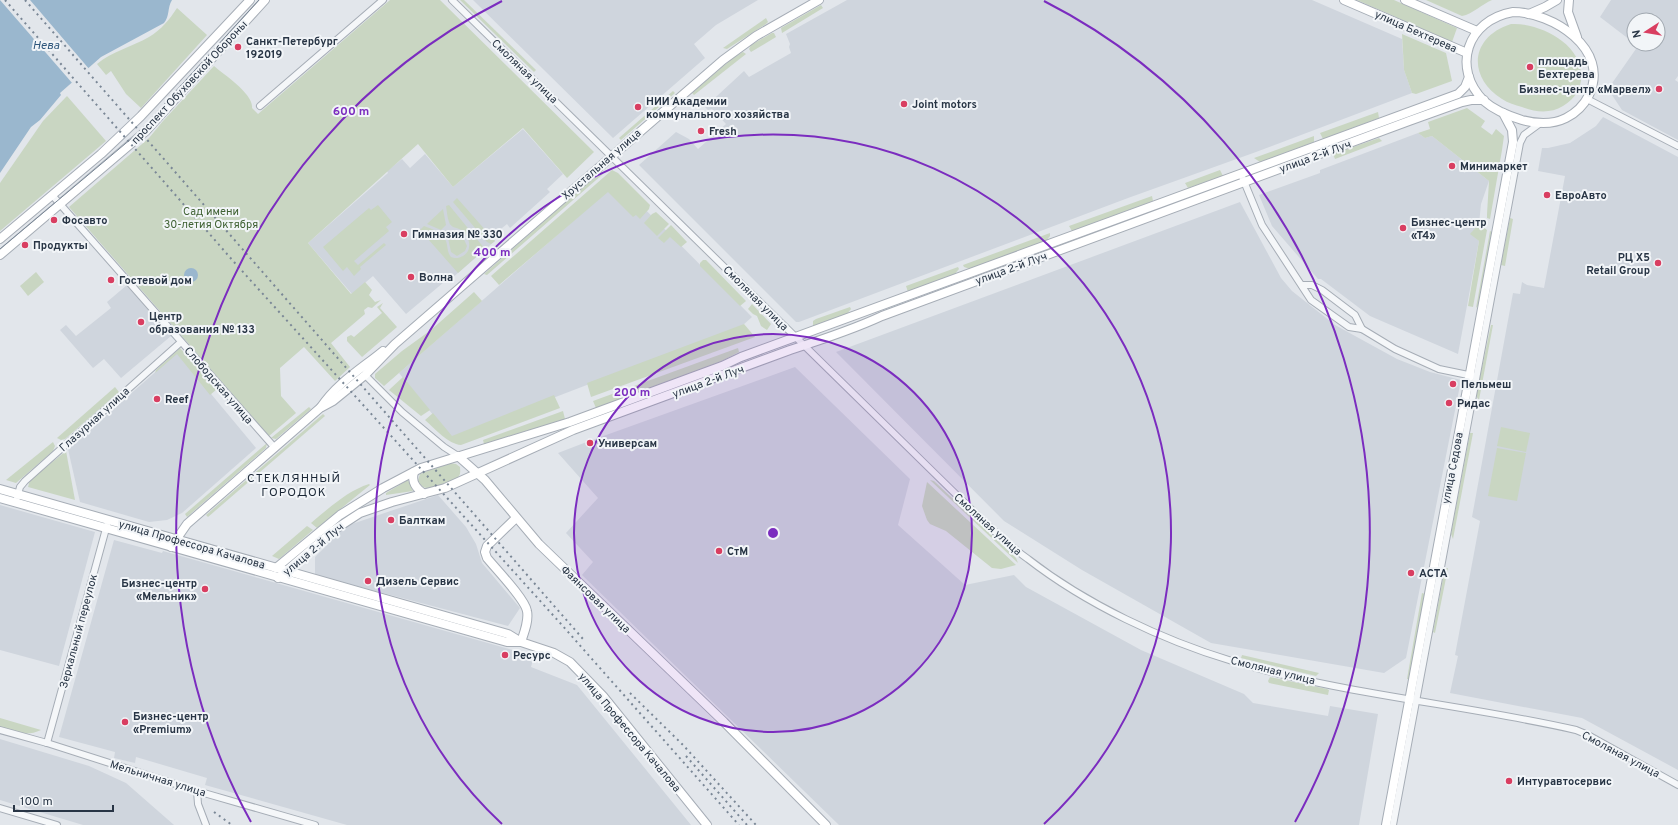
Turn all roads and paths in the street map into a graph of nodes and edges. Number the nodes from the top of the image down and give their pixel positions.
1 (250, 0) edge
2 (265, 0) edge
3 (383, 0) edge
4 (452, 0) edge
5 (819, 0) edge
6 (1344, 0) edge
7 (1405, 0) edge
8 (1557, 0) edge
9 (1569, 0) edge
10 (1529, 14) junction
11 (1477, 31) junction
12 (1579, 41) junction
13 (1467, 53) junction
14 (1469, 77) junction
15 (1588, 99) junction
16 (1484, 100) junction
17 (260, 106) dead end
18 (1503, 113) junction
19 (1539, 124) junction
20 (1678, 146) edge
21 (611, 156) junction
22 (1241, 174) junction
23 (1244, 182) junction
24 (52, 195) junction
25 (60, 204) junction
26 (0, 239) edge
27 (0, 255) edge
28 (1302, 285) junction
29 (1362, 328) junction
30 (796, 337) junction
31 (181, 342) junction
32 (395, 344) junction
33 (804, 346) junction
34 (365, 375) junction
35 (1473, 376) junction
36 (320, 408) junction
37 (275, 448) junction
38 (458, 456) junction
39 (414, 472) junction
40 (478, 473) junction
41 (0, 489) edge
42 (18, 494) junction
43 (424, 494) junction
44 (0, 498) edge
45 (15, 502) junction
46 (516, 518) junction
47 (109, 520) junction
48 (106, 528) junction
49 (176, 538) junction
50 (171, 546) junction
51 (276, 568) junction
52 (286, 571) junction
53 (278, 578) junction
54 (521, 642) junction
55 (1413, 700) junction
56 (0, 730) edge
57 (47, 743) junction
58 (1678, 785) edge
59 (197, 791) junction
60 (0, 808) edge
61 (57, 825) edge
62 (206, 825) edge
63 (315, 825) edge
64 (707, 825) edge
65 (826, 825) edge
66 (1386, 825) edge
67 (1393, 825) edge

1 - 24 main road, проспект Обуховской Обороны
2 - 25 main road, проспект Обуховской Обороны
3 - 17 street
4 - 21 street, Смоляная улица
5 - 21 main road, Хрустальная улица
6 - 13 main road, улица Бехтерева
7 - 11 main road
8 - 10 main road
9 - 12 main road
10 - 11 main road
10 - 12 main road
11 - 13 main road
12 - 15 main road
13 - 14 main road
14 - 16 main road
14 - 22 main road, улица 2-й Луч
15 - 19 main road
15 - 20 street
16 - 18 main road
16 - 23 main road, улица 2-й Луч
18 - 19 main road
18 - 35 main road, улица Седова
19 - 35 street, улица Седова
21 - 30 street, Смоляная улица
21 - 32 main road, Хрустальная улица
22 - 23 street
22 - 30 main road, улица 2-й Луч
23 - 28 street
23 - 33 main road, улица 2-й Луч
24 - 25 street, Слободская улица
24 - 26 main road, проспект Обуховской Обороны
25 - 27 main road, проспект Обуховской Обороны
25 - 31 street, Слободская улица
28 - 29 street
28 - 29 street
29 - 35 street
30 - 33 street, Смоляная улица
30 - 38 main road, улица 2-й Луч
31 - 37 street, Слободская улица
31 - 42 street, Глазурная улица
32 - 34 main road, Хрустальная улица
32 - 36 main road, Хрустальная улица
33 - 40 main road, улица 2-й Луч
33 - 55 street, Смоляная улица
34 - 36 main road, Хрустальная улица
34 - 38 street, Фаянсовая улица
35 - 55 main road, улица Седова
36 - 37 main road, Хрустальная улица
37 - 49 main road, Хрустальная улица
38 - 39 main road, улица 2-й Луч
38 - 40 main road, Фаянсовая улица
39 - 43 main road
39 - 51 main road, улица 2-й Луч
40 - 43 main road, улица 2-й Луч
40 - 46 main road, Фаянсовая улица
41 - 42 main road, улица Профессора Качалова
42 - 45 street, Глазурная улица
42 - 47 main road, улица Профессора Качалова
43 - 52 main road, улица 2-й Луч
44 - 45 main road, улица Профессора Качалова
45 - 48 main road, улица Профессора Качалова
46 - 54 main road
46 - 65 main road, Фаянсовая улица
47 - 48 street, Зеркальный переулок
47 - 49 main road, улица Профессора Качалова
48 - 50 main road, улица Профессора Качалова
48 - 57 street, Зеркальный переулок
49 - 50 main road, Хрустальная улица
49 - 51 main road, улица Профессора Качалова
50 - 53 main road, улица Профессора Качалова
51 - 52 main road, улица Профессора Качалова
51 - 53 main road, улица 2-й Луч
52 - 53 main road, улица 2-й Луч
52 - 54 main road, улица Профессора Качалова
53 - 54 main road, улица Профессора Качалова
54 - 64 main road, улица Профессора Качалова
55 - 58 street, Смоляная улица
55 - 66 main road, улица Седова
55 - 67 street, улица Седова
56 - 57 street, Мельничная улица
57 - 59 street, Мельничная улица
59 - 62 street
59 - 63 street, Мельничная улица
60 - 61 street

